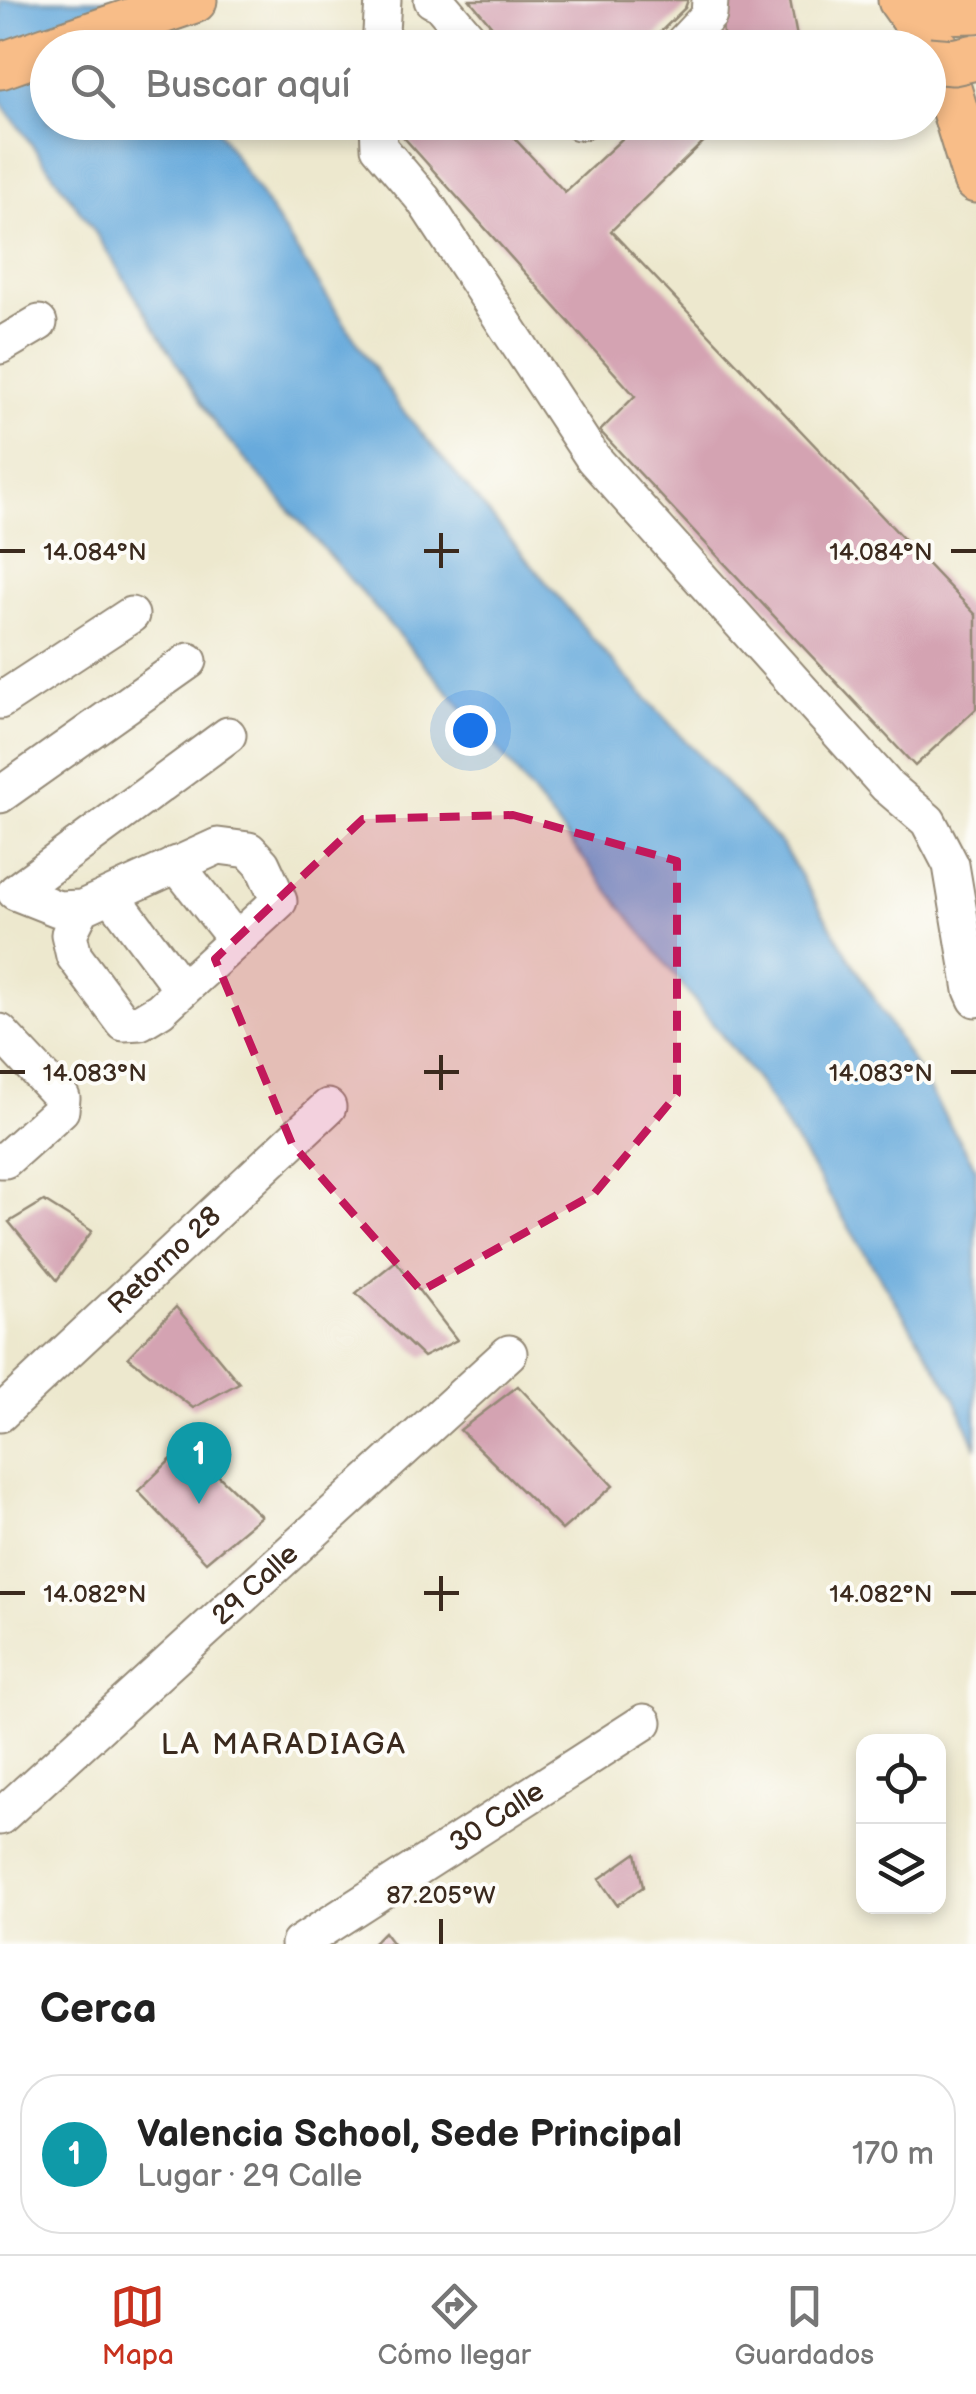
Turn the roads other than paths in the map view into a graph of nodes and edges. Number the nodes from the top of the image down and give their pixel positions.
1 (194, 0) edge
2 (384, 0) edge
3 (432, 0) edge
4 (710, 0) edge
5 (903, 10) edge
6 (976, 10) edge
7 (104, 30) edge
8 (382, 30) edge
9 (461, 30) edge
10 (695, 30) edge
11 (920, 30) edge
12 (976, 41) edge
13 (30, 55) edge
14 (976, 57) edge
15 (946, 61) edge
16 (0, 66) edge
17 (946, 82) edge
18 (379, 140) edge
19 (976, 180) edge
20 (39, 323) dead end
21 (0, 346) edge
22 (132, 616) dead end
23 (190, 661) dead end
24 (0, 700) edge
25 (228, 735) dead end
26 (0, 794) edge
27 (176, 864) junction
28 (15, 893) edge
29 (97, 903) junction
30 (236, 940) junction
31 (181, 988) junction
32 (976, 999) edge
33 (2, 1014) edge
34 (328, 1106) dead end
35 (0, 1160) edge
36 (509, 1353) dead end
37 (0, 1414) edge
38 (644, 1722) dead end
39 (0, 1816) edge
40 (298, 1944) edge

1 - 7 main road
2 - 8 street
3 - 9 street
4 - 10 street
5 - 6 main road
5 - 11 main road
5 - 12 street
13 - 16 main road
14 - 15 main road, bridge
17 - 19 main road
18 - 32 street
20 - 21 street
22 - 24 street
23 - 26 street
25 - 28 street
27 - 29 street
27 - 30 street
27 - 30 street
28 - 29 street
29 - 31 street
29 - 31 street
30 - 31 street
33 - 35 street
34 - 37 street, Retorno 28
36 - 39 street, 29 Calle
38 - 40 street, 30 Calle

